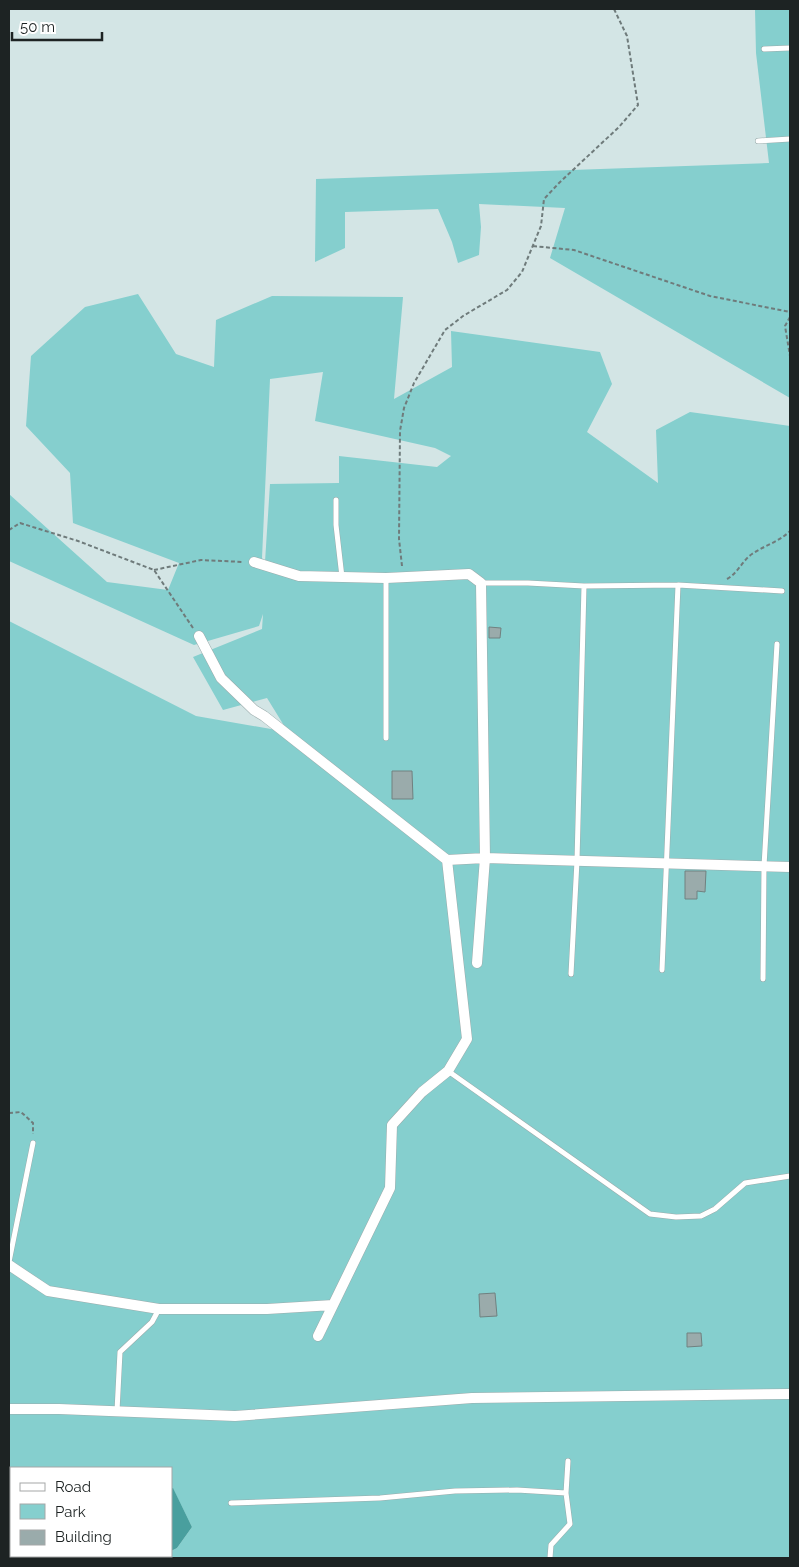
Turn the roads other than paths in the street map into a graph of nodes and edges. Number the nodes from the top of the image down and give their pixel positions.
1 (790, 48) edge
2 (764, 49) dead end
3 (790, 139) edge
4 (758, 141) dead end
5 (336, 500) dead end
6 (254, 562) road end
7 (342, 577) junction
8 (386, 578) junction
9 (481, 583) junction
10 (678, 585) junction
11 (584, 586) junction
12 (782, 591) dead end
13 (199, 636) road end
14 (777, 644) dead end
15 (386, 738) dead end
16 (485, 858) junction
17 (447, 860) junction
18 (577, 862) junction
19 (667, 864) junction
20 (764, 866) junction
21 (790, 867) edge
22 (477, 963) dead end
23 (662, 970) dead end
24 (571, 974) dead end
25 (763, 980) dead end
26 (448, 1071) junction
27 (33, 1143) road end
28 (790, 1176) edge
29 (9, 1263) edge
30 (333, 1305) junction
31 (158, 1309) junction
32 (318, 1336) dead end
33 (790, 1394) edge
34 (9, 1409) edge
35 (117, 1411) junction
36 (568, 1462) dead end
37 (566, 1493) junction
38 (232, 1503) dead end
39 (550, 1558) edge

1 - 2 lane
3 - 4 lane
5 - 7 lane
6 - 7 street
7 - 8 street
8 - 9 street
8 - 15 lane
9 - 11 lane
9 - 16 street
10 - 11 lane
10 - 12 lane
10 - 19 lane
11 - 18 lane
13 - 17 street
14 - 20 lane
16 - 17 street
16 - 18 street
16 - 22 street
17 - 26 street
18 - 19 street
18 - 24 lane
19 - 20 street
19 - 23 lane
20 - 21 street
20 - 25 lane
26 - 28 lane
26 - 30 street
27 - 29 lane
29 - 31 street
30 - 31 street
30 - 32 street
31 - 35 lane
33 - 35 street
34 - 35 street
36 - 37 lane
37 - 38 lane
37 - 39 lane

